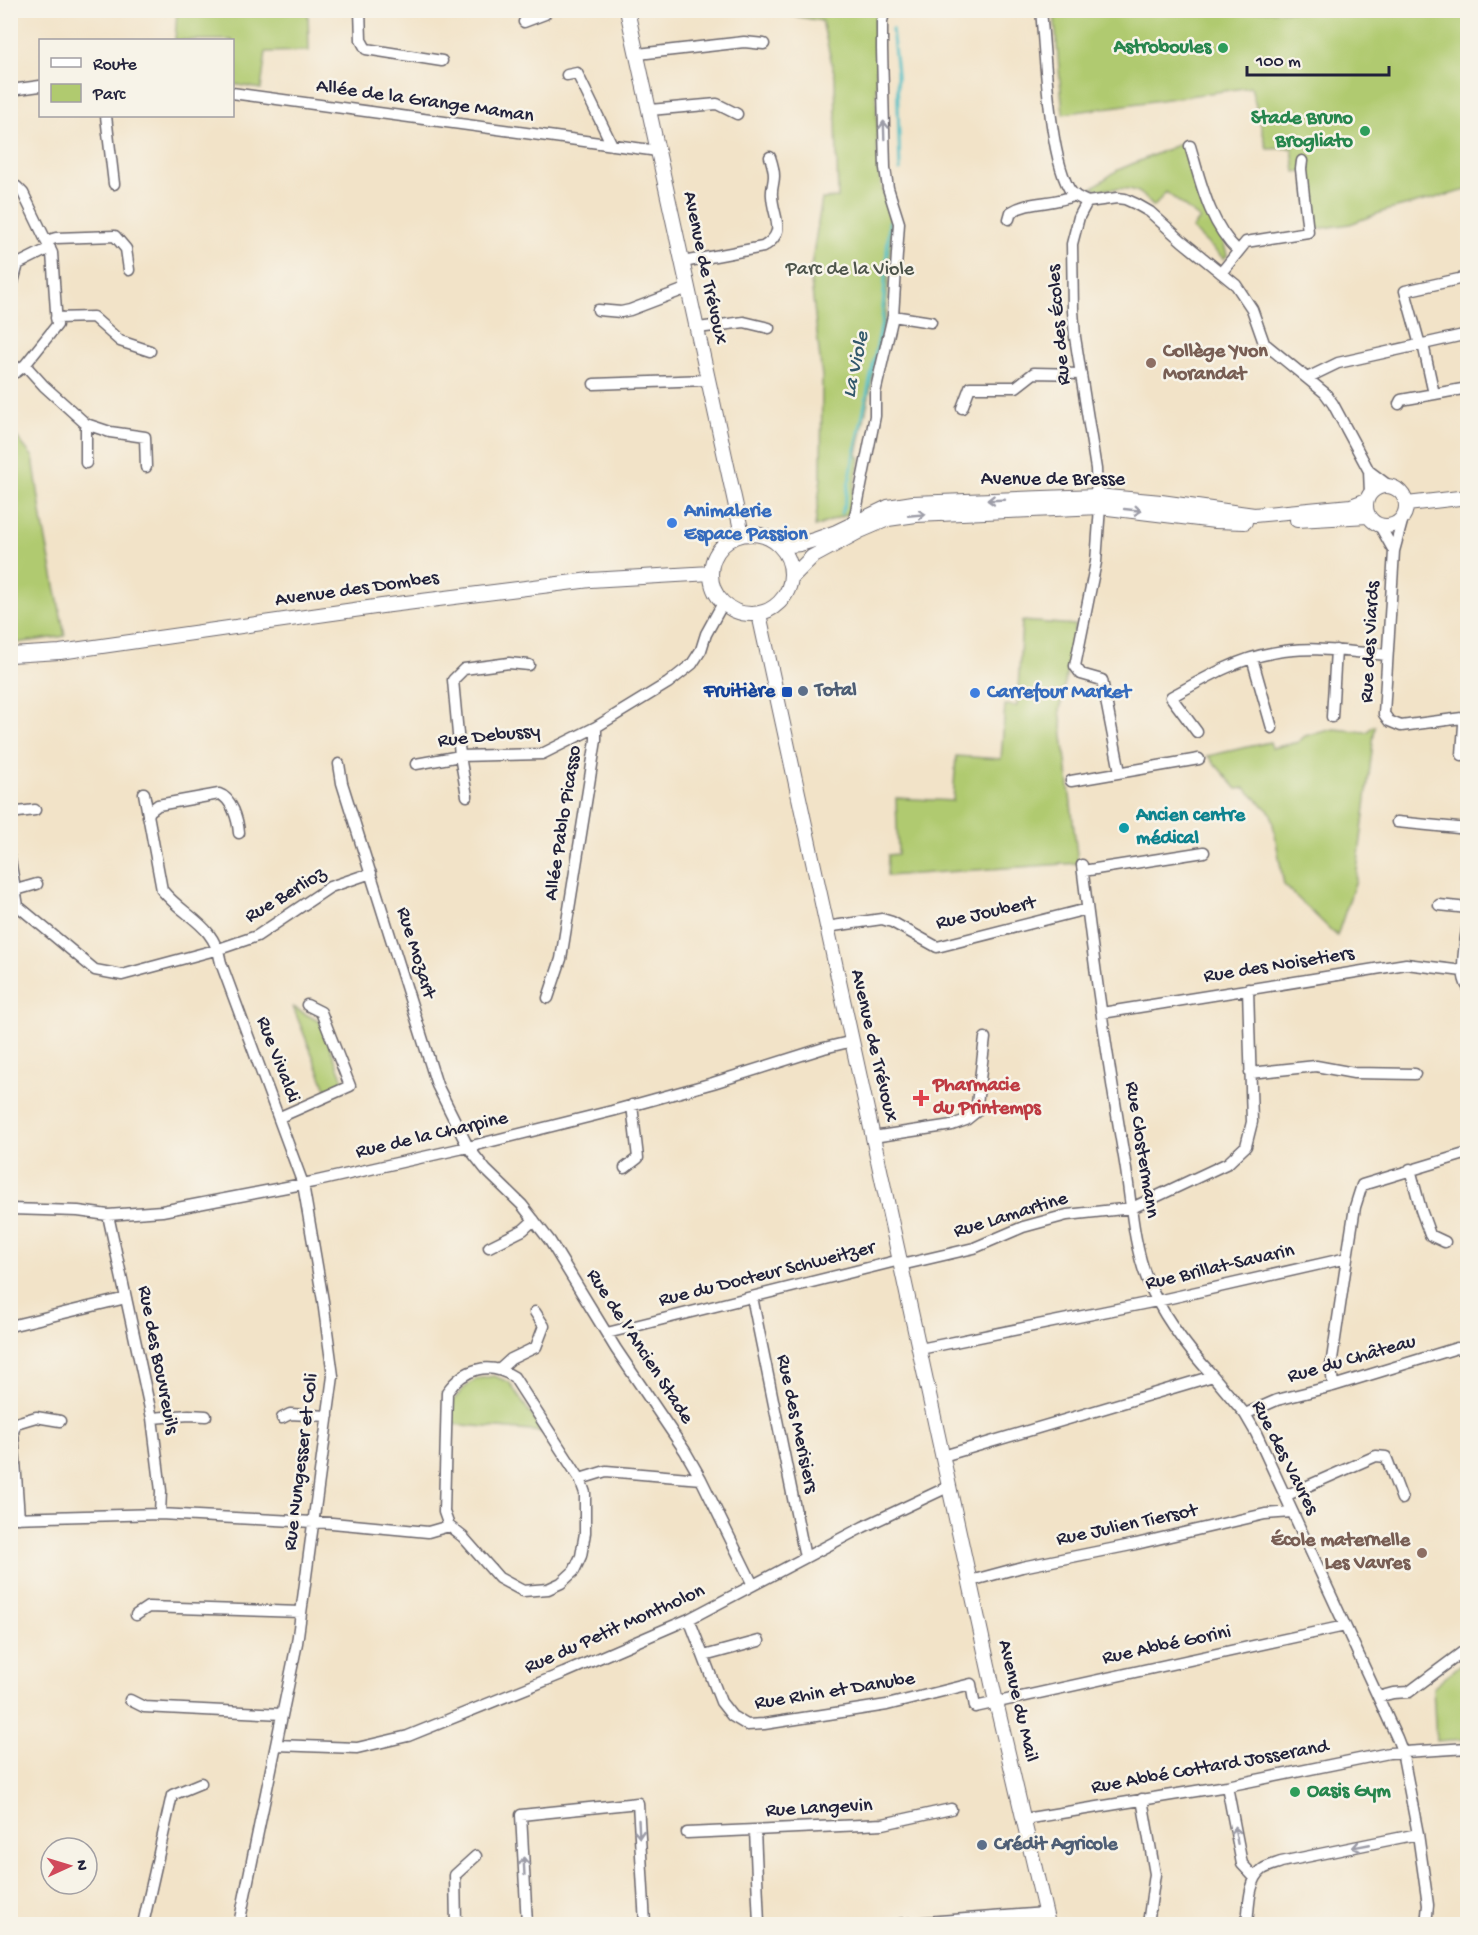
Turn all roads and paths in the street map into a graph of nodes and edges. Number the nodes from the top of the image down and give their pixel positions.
1 (360, 10) edge
2 (547, 10) edge
3 (627, 10) edge
4 (885, 10) edge
5 (1041, 10) edge
6 (524, 22) dead end
7 (764, 44) dead end
8 (638, 54) junction
9 (442, 61) dead end
10 (567, 75) dead end
11 (39, 86) edge
12 (11, 90) edge
13 (234, 93) edge
14 (650, 110) junction
15 (737, 114) dead end
16 (106, 117) edge
17 (612, 145) junction
18 (1190, 146) dead end
19 (658, 151) junction
20 (770, 157) dead end
21 (1302, 161) dead end
22 (114, 184) dead end
23 (10, 186) edge
24 (1075, 195) junction
25 (1088, 202) junction
26 (1009, 219) dead end
27 (48, 245) junction
28 (1238, 251) junction
29 (683, 262) junction
30 (129, 270) dead end
31 (1221, 273) junction
32 (1467, 277) edge
33 (688, 288) junction
34 (10, 293) edge
35 (598, 310) dead end
36 (893, 316) junction
37 (56, 318) junction
38 (932, 322) dead end
39 (698, 328) junction
40 (769, 328) dead end
41 (1467, 334) edge
42 (1421, 344) junction
43 (150, 351) dead end
44 (1081, 374) junction
45 (1307, 378) junction
46 (707, 380) junction
47 (594, 384) dead end
48 (1467, 388) edge
49 (1434, 394) junction
50 (1399, 404) dead end
51 (962, 408) dead end
52 (86, 424) junction
53 (86, 463) dead end
54 (146, 467) dead end
55 (1369, 471) junction
56 (1389, 486) junction
57 (1368, 497) junction
58 (1467, 497) edge
59 (1099, 502) junction
60 (1405, 511) junction
61 (1368, 516) junction
62 (859, 526) junction
63 (1380, 526) junction
64 (742, 534) junction
65 (781, 546) junction
66 (1394, 551) junction
67 (711, 573) junction
68 (792, 577) junction
69 (723, 603) junction
70 (759, 614) junction
71 (1336, 650) junction
72 (1387, 655) junction
73 (10, 656) edge
74 (1252, 658) junction
75 (528, 664) dead end
76 (1332, 717) dead end
77 (1465, 722) edge
78 (596, 727) junction
79 (1272, 728) dead end
80 (1197, 732) dead end
81 (1462, 755) dead end
82 (460, 756) junction
83 (1199, 759) dead end
84 (339, 764) dead end
85 (416, 764) dead end
86 (1120, 772) junction
87 (1071, 781) dead end
88 (144, 793) dead end
89 (467, 796) dead end
90 (35, 810) dead end
91 (10, 813) edge
92 (148, 816) junction
93 (1396, 822) dead end
94 (1467, 829) edge
95 (239, 833) dead end
96 (1204, 852) dead end
97 (10, 859) edge
98 (371, 873) junction
99 (37, 884) dead end
100 (16, 890) junction
101 (1438, 905) dead end
102 (14, 907) edge
103 (1467, 908) edge
104 (1087, 909) junction
105 (1467, 923) edge
106 (826, 927) junction
107 (219, 949) junction
108 (1463, 970) junction
109 (1467, 987) edge
110 (1248, 989) junction
111 (548, 998) dead end
112 (307, 1005) dead end
113 (1102, 1013) junction
114 (985, 1038) dead end
115 (853, 1041) junction
116 (1250, 1073) junction
117 (1415, 1074) dead end
118 (632, 1105) junction
119 (280, 1117) junction
120 (873, 1137) junction
121 (468, 1148) junction
122 (1467, 1153) edge
123 (624, 1168) dead end
124 (1410, 1169) junction
125 (303, 1184) junction
126 (1132, 1208) junction
127 (10, 1209) edge
128 (108, 1215) junction
129 (534, 1220) junction
130 (1445, 1242) dead end
131 (489, 1247) dead end
132 (1347, 1258) junction
133 (901, 1263) junction
134 (752, 1297) junction
135 (126, 1298) junction
136 (1157, 1301) junction
137 (535, 1312) dead end
138 (10, 1326) edge
139 (607, 1333) junction
140 (921, 1348) junction
141 (1467, 1356) edge
142 (500, 1369) junction
143 (1213, 1376) junction
144 (1333, 1386) junction
145 (1245, 1414) junction
146 (206, 1416) dead end
147 (328, 1416) junction
148 (152, 1418) junction
149 (282, 1418) dead end
150 (60, 1421) dead end
151 (944, 1456) junction
152 (580, 1479) junction
153 (701, 1479) junction
154 (950, 1486) junction
155 (1285, 1496) junction
156 (1402, 1499) dead end
157 (1292, 1512) junction
158 (160, 1514) junction
159 (15, 1518) edge
160 (314, 1522) junction
161 (448, 1526) junction
162 (805, 1557) junction
163 (970, 1581) junction
164 (753, 1585) junction
165 (301, 1612) junction
166 (136, 1615) dead end
167 (689, 1619) junction
168 (1345, 1626) junction
169 (759, 1641) dead end
170 (1467, 1648) edge
171 (704, 1656) junction
172 (1378, 1697) junction
173 (130, 1700) dead end
174 (996, 1702) junction
175 (282, 1714) junction
176 (276, 1745) junction
177 (1467, 1748) edge
178 (1402, 1751) junction
179 (201, 1783) dead end
180 (1227, 1786) junction
181 (1142, 1799) junction
182 (951, 1809) dead end
183 (1024, 1819) junction
184 (755, 1830) junction
185 (687, 1833) dead end
186 (1418, 1834) junction
187 (476, 1856) dead end
188 (1255, 1878) junction
189 (1046, 1919) edge
190 (143, 1924) edge
191 (239, 1924) edge
192 (456, 1924) edge
193 (527, 1924) edge
194 (645, 1924) edge
195 (759, 1924) edge
196 (900, 1924) edge
197 (1148, 1924) edge
198 (1246, 1924) edge
199 (1426, 1924) edge

1 - 9 street
2 - 6 street
3 - 8 main road, Avenue de Trévoux
36 -> 4 street
5 - 24 street
7 - 8 street
8 - 14 main road, Avenue de Trévoux
10 - 17 street
11 - 12 street
13 - 17 street, Allée de la Grange Maman
14 - 15 street
14 - 19 main road, Avenue de Trévoux
16 - 22 street
17 - 19 street, Allée de la Grange Maman
18 - 28 street
19 - 29 main road, Avenue de Trévoux
20 - 29 street
21 - 28 street
23 - 27 street
24 - 25 street
24 - 26 street
25 - 31 street
25 - 44 street, Rue des Écoles
27 - 30 street
27 - 34 street
27 - 37 street
28 - 31 street
29 - 33 main road, Avenue de Trévoux
31 - 45 street
32 - 42 street
33 - 35 street
33 - 39 main road, Avenue de Trévoux
36 - 38 street
36 - 62 street
37 - 43 street
37 - 52 street
39 - 40 street
39 - 46 main road, Avenue de Trévoux
41 - 42 street
42 - 45 street
42 - 49 street
44 - 51 street
44 - 59 street, Rue des Écoles
45 - 55 street
46 - 47 street
46 - 64 main road, Avenue de Trévoux
48 - 49 street
49 - 50 street
52 - 53 street
52 - 54 street
55 - 56 street
55 - 57 street
56 - 57 main road
56 - 60 main road
57 - 59 main road, Avenue de Bresse
57 - 61 main road
58 - 60 main road
59 -> 61 main road, Avenue de Bresse
59 - 62 main road, Avenue de Bresse
59 - 86 street, Rue des Écoles
60 - 63 main road
60 - 66 street, Rue des Viards
61 - 63 main road
62 - 65 main road, Avenue de Bresse
62 - 68 main road, Avenue de Bresse
63 - 66 street
64 - 65 main road
64 - 67 main road
65 - 68 main road
66 - 72 street, Rue des Viards
67 - 69 main road
67 - 73 main road, Avenue des Dombes
68 - 70 main road
69 - 70 main road
69 - 78 street, Allée Pablo Picasso
70 - 106 main road, Avenue de Trévoux
71 - 72 street
71 - 74 street
71 - 76 street
72 - 77 street, Rue des Viards
74 - 79 street
74 - 80 street
75 - 82 street
77 - 81 street
78 - 82 street, Rue Debussy
78 - 111 street, Allée Pablo Picasso
82 - 85 street, Rue Debussy
82 - 89 street
83 - 86 street
84 - 98 street, Rue Mozart
86 - 87 street
88 - 92 street
90 - 91 street
92 - 95 street
92 - 107 street
93 - 94 street
96 - 104 street, Rue Clostermann
97 - 100 street
98 - 107 street, Rue Berlioz
98 - 121 street, Rue Mozart
99 - 100 street
100 - 102 street
101 - 103 street
102 - 107 street, Rue Berlioz
104 - 106 street, Rue Joubert
104 - 113 street, Rue Clostermann
105 - 108 street
106 - 115 main road, Avenue de Trévoux
107 - 119 street, Rue Vivaldi
108 - 109 street
108 - 110 street, Rue des Noisetiers
110 - 113 street, Rue des Noisetiers
110 - 116 street, Rue Lamartine
112 - 119 street
113 - 126 street, Rue Clostermann
114 - 120 street
115 - 118 street, Rue de la Charpine
115 - 120 main road, Avenue de Trévoux
116 - 117 street
116 - 126 street, Rue Lamartine
118 - 121 street, Rue de la Charpine
118 - 123 street
119 - 125 street, Rue Vivaldi
120 - 133 main road, Avenue de Trévoux
121 - 125 street, Rue de la Charpine
121 - 129 street, Rue de l’Ancien Stade
122 - 124 street
124 - 130 street
124 - 132 street
125 - 128 street, Rue de la Charpine
125 - 147 street, Rue Nungesser et Coli
126 - 133 street, Rue Lamartine
126 - 136 street, Rue Clostermann
127 - 128 street, Rue de la Charpine
128 - 135 street, Rue des Bouvreuils
129 - 131 street
129 - 139 street, Rue de l’Ancien Stade
132 - 136 street, Rue Brillat-Savarin
132 - 144 street
133 - 134 street, Rue du Docteur Schweitzer
133 - 140 main road, Avenue de Trévoux
134 - 139 street, Rue du Docteur Schweitzer
134 - 162 street, Rue des Merisiers
135 - 138 street
135 - 148 street, Rue des Bouvreuils
136 - 140 street, Rue Brillat-Savarin
136 - 143 street, Rue Clostermann
137 - 142 street
139 - 153 street, Rue de l’Ancien Stade
140 - 151 main road, Avenue de Trévoux
141 - 144 street, Rue du Château
142 - 152 street
142 - 161 street
143 - 145 street, Rue des Vavres
143 - 151 street
144 - 145 street, Rue du Château
145 - 155 street, Rue des Vavres
146 - 148 street
147 - 149 street
147 - 160 street, Rue Nungesser et Coli
148 - 158 street, Rue des Bouvreuils
150 - 159 street
151 - 154 main road, Avenue de Trévoux
152 - 153 street
152 - 161 street
153 - 164 street, Rue de l’Ancien Stade
154 - 162 street, Rue du Petit Montholon
154 - 163 main road, Avenue du Mail
155 - 156 street
155 - 157 street, Rue des Vavres
157 - 163 street, Rue Julien Tiersot
157 - 168 street, Rue des Vavres
158 - 159 street
158 - 160 street
160 - 161 street
160 - 165 street, Rue Nungesser et Coli
162 - 164 street, Rue du Petit Montholon
163 - 174 main road, Avenue du Mail
164 - 167 street, Rue du Petit Montholon
165 - 166 street
165 - 175 street, Rue Nungesser et Coli
167 - 171 street, Rue Rhin et Danube
167 - 176 street, Rue du Petit Montholon
168 - 172 street, Rue des Vavres
168 - 174 street, Rue Abbé Gorini
169 - 171 street
170 - 172 street
171 - 174 street, Rue Rhin et Danube
172 - 178 street, Rue des Vavres
173 - 175 street
174 - 183 main road, Avenue du Mail
175 - 176 street, Rue Nungesser et Coli
176 - 191 street, Rue Nungesser et Coli
177 - 178 street, Rue Abbé Cottard Josserand
178 - 180 street, Rue Abbé Cottard Josserand
178 - 186 street, Rue des Vavres
179 - 190 street
180 - 181 street, Rue Abbé Cottard Josserand
188 -> 180 street
181 - 183 street, Rue Abbé Cottard Josserand
181 - 197 street
182 - 184 street, Rue Langevin
183 - 189 main road, Avenue du Mail
184 - 185 street, Rue Langevin
184 - 195 street
186 -> 188 street
186 - 199 street, Rue des Vavres
187 - 192 street
188 - 198 street
189 - 196 street
193 -> 194 street

